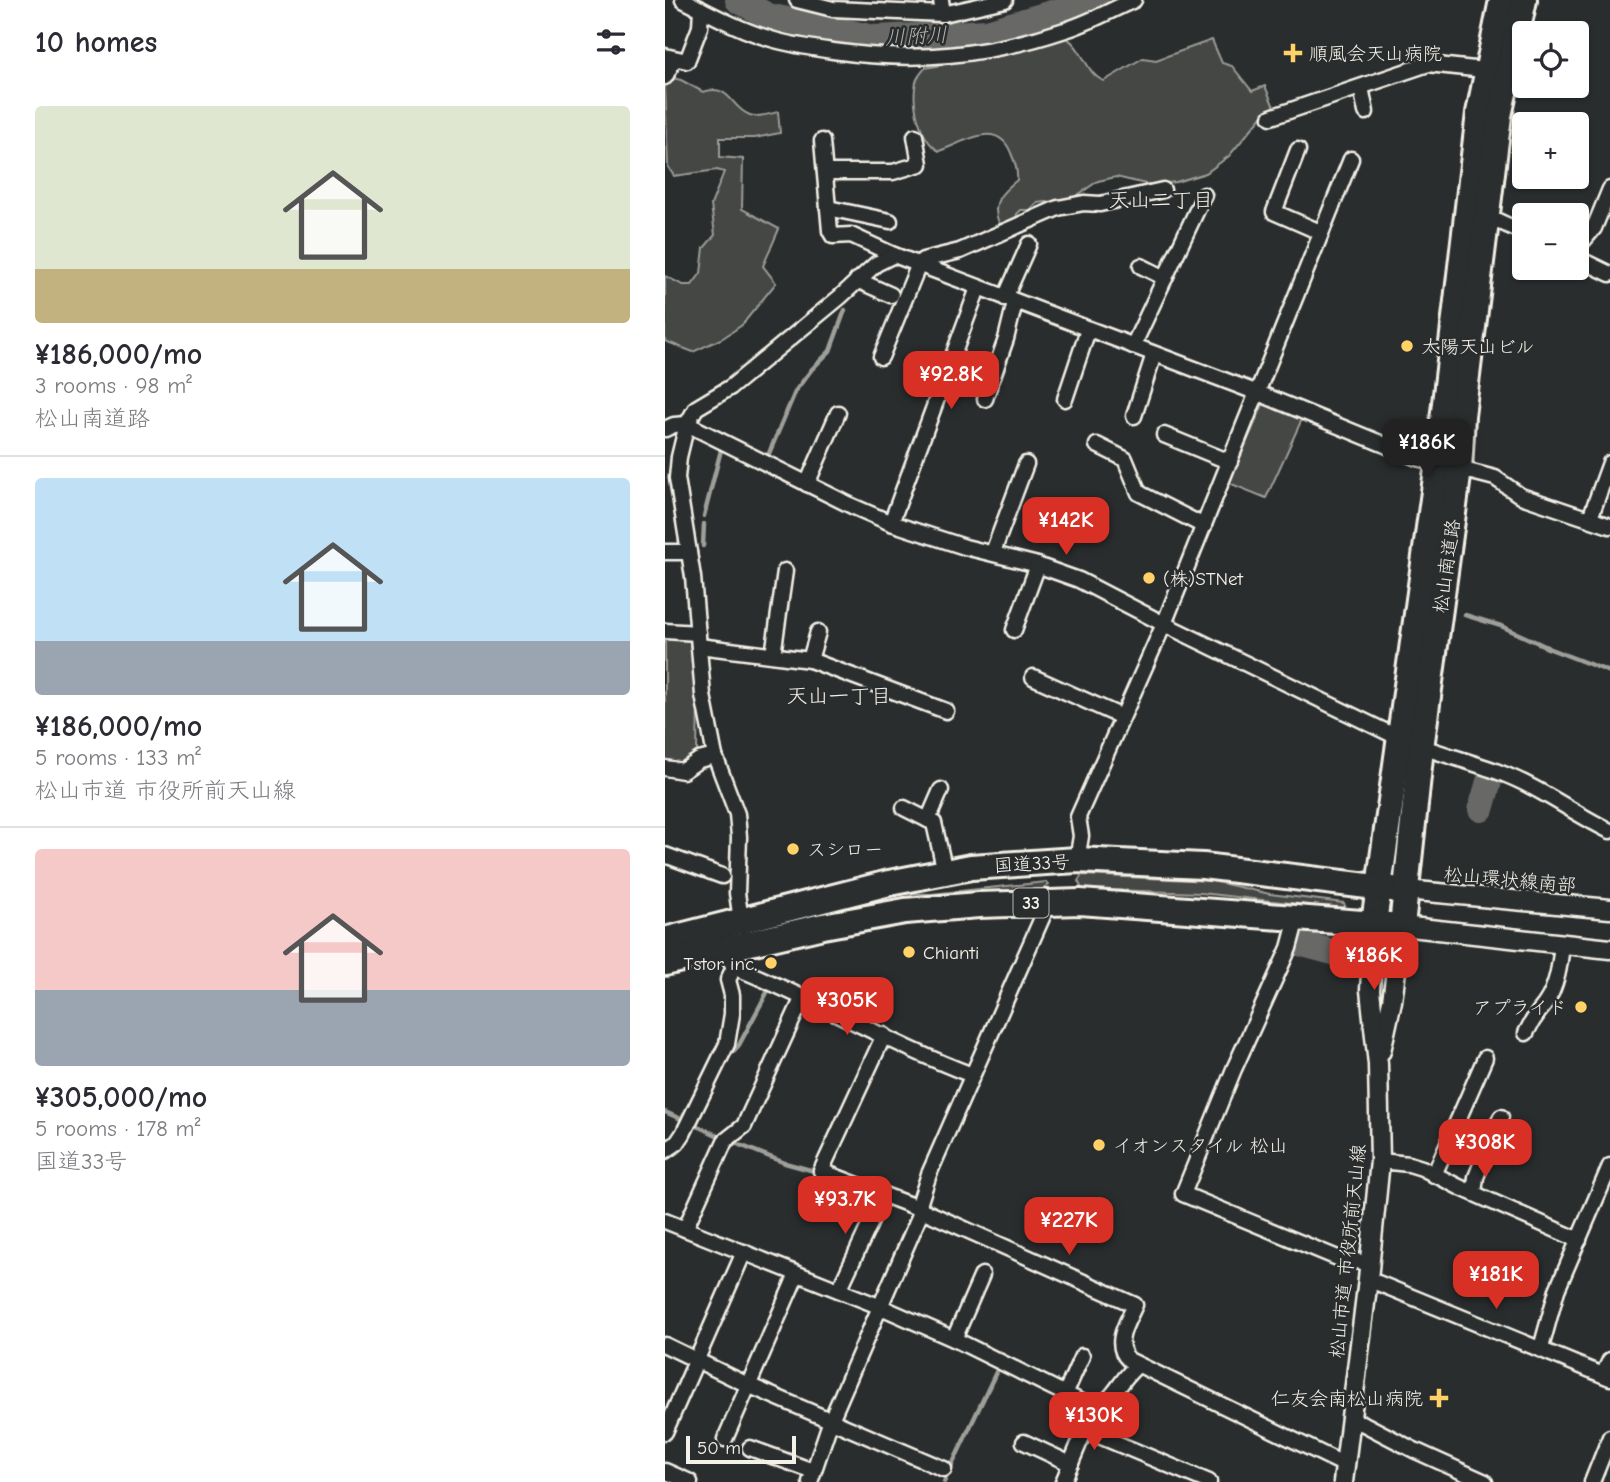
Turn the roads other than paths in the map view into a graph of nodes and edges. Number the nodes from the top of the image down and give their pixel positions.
1 (683, 0) edge
2 (1005, 0) edge
3 (1134, 0) edge
4 (1502, 0) edge
5 (1524, 0) edge
6 (807, 1) edge
7 (882, 6) edge
8 (942, 7) edge
9 (701, 9) junction
10 (670, 58) edge
11 (1498, 72) junction
12 (665, 77) edge
13 (1361, 87) junction
14 (1366, 111) dead end
15 (1271, 117) dead end
16 (915, 136) dead end
17 (822, 141) dead end
18 (1298, 150) dead end
19 (1351, 159) dead end
20 (825, 172) junction
21 (1610, 189) edge
22 (1163, 190) dead end
23 (1204, 195) dead end
24 (828, 208) junction
25 (1477, 213) junction
26 (890, 221) dead end
27 (1512, 228) edge
28 (1320, 232) junction
29 (1589, 234) edge
30 (1029, 244) dead end
31 (894, 255) junction
32 (919, 264) junction
33 (1589, 264) edge
34 (1141, 266) dead end
35 (1610, 274) edge
36 (857, 281) junction
37 (1168, 281) junction
38 (978, 288) junction
39 (891, 295) dead end
40 (1010, 300) junction
41 (1088, 330) junction
42 (1133, 346) junction
43 (1154, 354) junction
44 (881, 357) dead end
45 (1258, 393) junction
46 (985, 399) dead end
47 (1065, 399) dead end
48 (838, 413) dead end
49 (1134, 416) dead end
50 (687, 424) junction
51 (665, 429) edge
52 (1164, 435) dead end
53 (1097, 445) dead end
54 (1230, 462) junction
55 (1610, 463) edge
56 (1026, 464) dead end
57 (1448, 466) junction
58 (807, 484) junction
59 (1590, 518) junction
60 (891, 523) junction
61 (1204, 526) junction
62 (1610, 526) edge
63 (689, 551) junction
64 (665, 552) edge
65 (993, 552) junction
66 (1038, 565) junction
67 (785, 571) dead end
68 (1164, 624) junction
69 (1014, 630) dead end
70 (665, 631) edge
71 (818, 632) dead end
72 (698, 640) junction
73 (773, 655) junction
74 (810, 660) junction
75 (1033, 677) dead end
76 (946, 711) dead end
77 (1122, 717) junction
78 (1410, 743) junction
79 (715, 756) junction
80 (665, 768) edge
81 (941, 790) dead end
82 (904, 808) dead end
83 (928, 820) junction
84 (1610, 831) edge
85 (665, 855) edge
86 (1077, 860) junction
87 (944, 872) junction
88 (722, 876) dead end
89 (1378, 887) junction
90 (1406, 890) junction
91 (1049, 902) junction
92 (1610, 909) edge
93 (1297, 918) junction
94 (1374, 923) junction
95 (1402, 926) junction
96 (665, 940) edge
97 (1562, 944) junction
98 (737, 945) junction
99 (1610, 949) edge
100 (665, 963) edge
101 (803, 997) junction
102 (1527, 1033) dead end
103 (884, 1035) junction
104 (1485, 1058) dead end
105 (1378, 1065) junction
106 (972, 1075) junction
107 (1501, 1117) dead end
108 (665, 1151) edge
109 (1380, 1161) junction
110 (1610, 1166) edge
111 (1434, 1175) junction
112 (1473, 1194) junction
113 (883, 1196) junction
114 (920, 1209) junction
115 (665, 1220) edge
116 (685, 1229) junction
117 (1579, 1240) junction
118 (744, 1252) junction
119 (1369, 1271) junction
120 (797, 1273) junction
121 (982, 1275) dead end
122 (839, 1290) junction
123 (881, 1307) junction
124 (954, 1339) junction
125 (665, 1345) edge
126 (1541, 1349) junction
127 (1082, 1356) dead end
128 (697, 1360) junction
129 (1610, 1360) edge
130 (1138, 1365) junction
131 (1607, 1377) edge
132 (748, 1385) junction
133 (1065, 1394) junction
134 (1094, 1408) junction
135 (831, 1420) junction
136 (1350, 1420) junction
137 (1085, 1430) junction
138 (665, 1432) edge
139 (725, 1439) dead end
140 (1609, 1441) edge
141 (1024, 1442) dead end
142 (750, 1448) dead end
143 (1070, 1464) junction
144 (944, 1469) dead end
145 (665, 1471) edge
146 (1344, 1474) edge
147 (811, 1477) edge
148 (1598, 1480) edge
149 (690, 1482) edge
150 (1063, 1482) edge
151 (1209, 1482) edge
152 (1483, 1482) edge

1 - 9 street
2 - 8 street
3 - 9 street
4 - 11 highway, 松山南道路
5 - 11 highway, 松山南道路
6 - 7 street
7 - 8 street
9 - 10 street
10 - 12 street
11 - 13 street
11 - 25 highway, 松山南道路
13 - 14 street
13 - 15 street
16 - 20 street
17 - 20 street
18 - 28 street
19 - 28 street
20 - 24 street
21 - 29 street
22 - 32 street
23 - 37 street
24 - 26 street
24 - 31 street
25 - 27 street
25 - 57 highway, 松山南道路
28 - 45 street
30 - 40 street
31 - 32 street
31 - 36 street
32 - 38 street
32 - 44 street
33 - 35 street
34 - 37 street
36 - 39 street
36 - 50 street
37 - 42 street
38 - 40 street
38 - 60 street
40 - 41 street
40 - 46 street
41 - 42 street
41 - 47 street
42 - 43 street
43 - 45 street
43 - 49 street
45 - 54 street
45 - 57 street
48 - 58 street
50 - 51 street
50 - 58 street
50 - 63 street
52 - 54 street
53 - 61 street
54 - 61 street
55 - 59 street
56 - 65 street
57 - 59 street
57 - 78 highway, 松山南道路
58 - 60 street
59 - 62 street
60 - 65 street
61 - 68 street
63 - 64 street
63 - 72 street
65 - 66 street
66 - 68 street
66 - 69 street
67 - 73 street
68 - 77 street
68 - 78 street
70 - 72 street
71 - 74 street
72 - 73 street
72 - 79 street
73 - 74 street
74 - 76 street
75 - 77 street
77 - 86 street
78 - 84 street
78 - 89 highway, 松山南道路
78 - 90 highway, 松山南道路
79 - 80 street
79 - 98 street
81 - 83 street
82 - 83 street
83 - 87 street
85 - 88 street
86 - 87 highway, 国道33号 / 33
86 - 89 highway, 国道33号 / 33
87 - 98 highway, 国道33号 / 33
89 - 90 highway, 国道33号 / 33
89 - 94 highway, 松山南道路
90 - 92 street, 松山環状線南部
90 - 95 highway, 松山南道路
91 - 93 highway, 国道33号 / 33
91 - 98 highway, 国道33号 / 33
91 - 106 street
93 - 94 highway, 国道33号 / 33
93 - 119 street
94 - 95 highway, 国道33号 / 33
94 - 105 street, 松山市道 市役所前天山線
95 - 97 street
95 - 105 street, 松山市道 市役所前天山線
96 - 98 highway, 国道33号 / 33
97 - 99 street
97 - 102 street
98 - 100 highway, 国道33号 / 33
98 - 101 street
98 - 108 street
101 - 103 street
101 - 116 street
103 - 106 street
103 - 113 street
104 - 111 street
105 - 109 street, 松山市道 市役所前天山線
106 - 114 street
107 - 112 street
109 - 111 street
109 - 119 street, 松山市道 市役所前天山線
110 - 117 street
111 - 112 street
112 - 117 street
113 - 114 street
113 - 122 street
114 - 123 street
114 - 130 street
115 - 116 street
116 - 118 street
117 - 126 street
118 - 120 street
118 - 128 street
119 - 126 street
119 - 136 street, 松山市道 市役所前天山線
120 - 122 street
120 - 132 street
121 - 124 street
122 - 123 street
123 - 124 street
123 - 135 street
124 - 133 street
125 - 128 street
126 - 131 street
127 - 133 street
128 - 132 street
128 - 138 street
129 - 131 street
130 - 134 street
130 - 146 street
132 - 135 street
132 - 139 street
133 - 134 street
134 - 137 street
135 - 144 street
135 - 147 street
136 - 146 street, 松山市道 市役所前天山線
136 - 152 street
137 - 143 street
137 - 151 street
140 - 148 street
141 - 143 street
142 - 147 street
143 - 150 street
145 - 149 street

